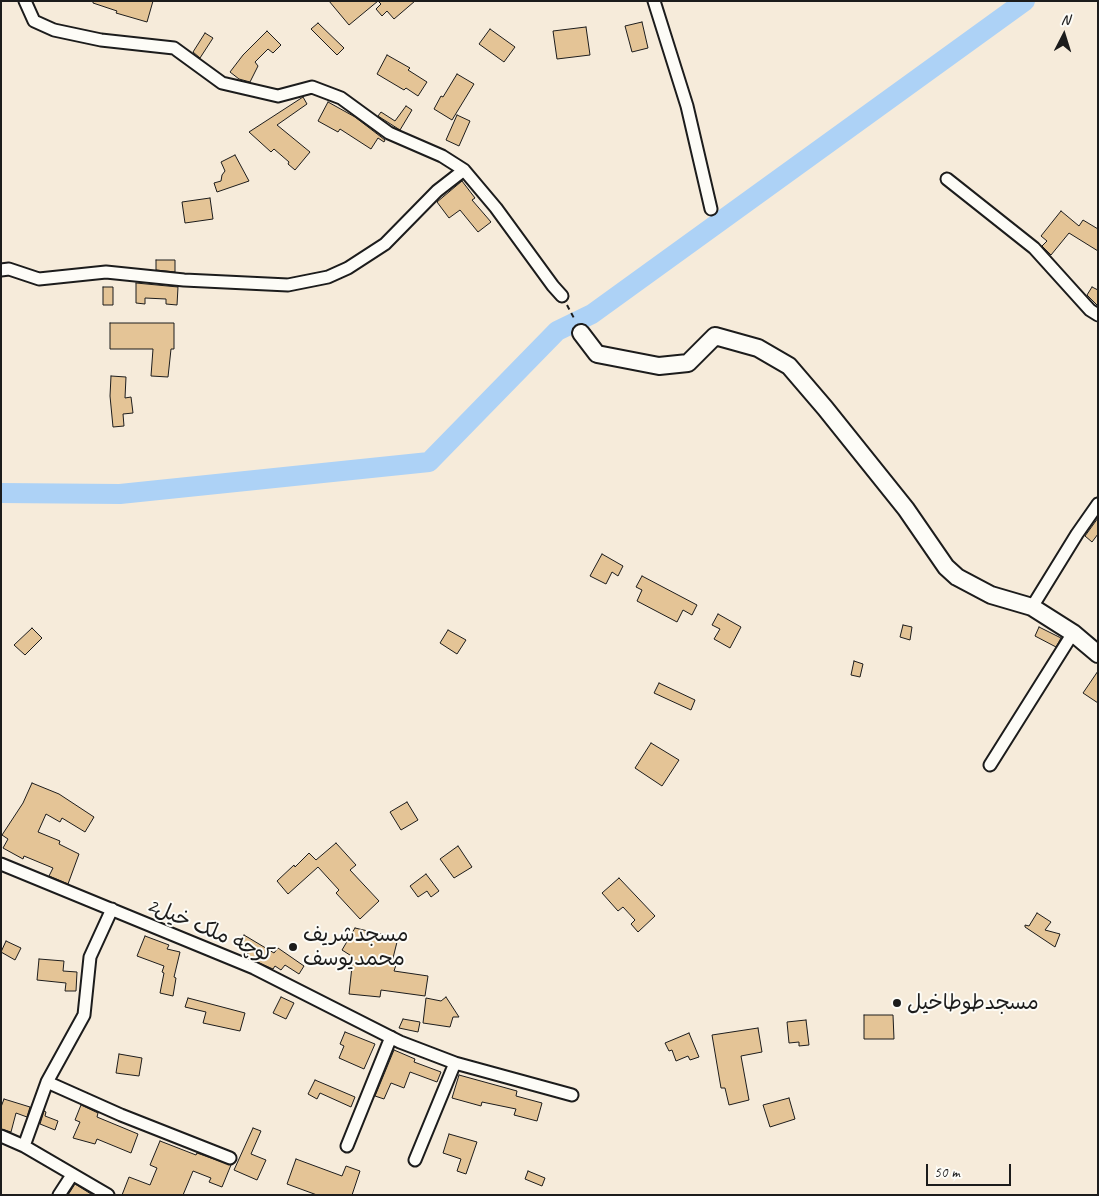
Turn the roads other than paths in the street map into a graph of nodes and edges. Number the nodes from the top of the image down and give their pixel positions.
1 (25, 1) edge
2 (654, 1) edge
3 (464, 170) junction
4 (946, 179) dead end
5 (711, 209) dead end
6 (1, 270) edge
7 (562, 296) road end
8 (1098, 315) edge
9 (581, 334) road end
10 (1098, 504) edge
11 (1032, 607) junction
12 (1073, 633) junction
13 (1098, 654) edge
14 (990, 765) dead end
15 (1, 864) edge
16 (112, 909) junction
17 (392, 1037) junction
18 (455, 1063) junction
19 (47, 1082) junction
20 (572, 1095) dead end
21 (1, 1136) edge
22 (24, 1146) junction
23 (347, 1146) dead end
24 (230, 1158) dead end
25 (415, 1160) dead end
26 (72, 1174) junction
27 (59, 1195) edge
28 (108, 1195) edge

1 - 3 street
2 - 5 street
3 - 6 street
3 - 7 street
4 - 8 street
9 - 11 street
10 - 11 street
11 - 12 street
12 - 13 street
12 - 14 street
15 - 16 street, کوچه ملک خیل2
16 - 17 street, کوچه ملک خیل2
16 - 19 street
17 - 18 street, کوچه ملک خیل2
17 - 23 street
18 - 20 street, کوچه ملک خیل2
18 - 25 street
19 - 22 street
19 - 24 street
21 - 22 street
22 - 26 street
26 - 27 street
26 - 28 street

